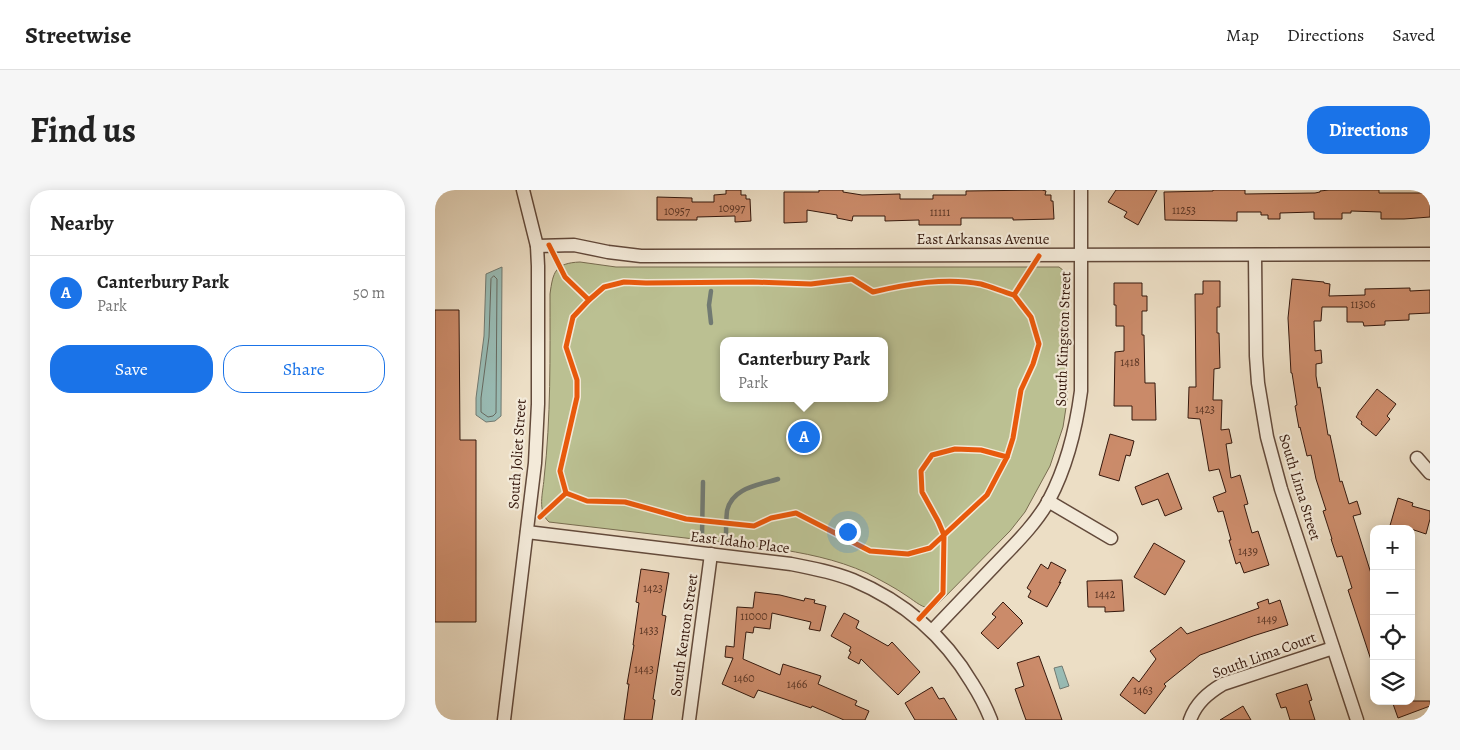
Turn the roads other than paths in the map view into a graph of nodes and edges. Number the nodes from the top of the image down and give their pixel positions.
1 (523, 190) edge
2 (1081, 190) edge
3 (537, 246) junction
4 (1430, 254) edge
5 (1255, 255) junction
6 (1082, 256) junction
7 (1417, 458) dead end
8 (1430, 473) edge
9 (1048, 501) junction
10 (527, 532) junction
11 (1111, 538) dead end
12 (711, 554) junction
13 (931, 631) junction
14 (1333, 648) junction
15 (504, 720) edge
16 (689, 720) edge
17 (991, 720) edge
18 (1190, 720) edge
19 (1357, 720) edge

1 - 3 street, South Joliet Street
2 - 6 street, South Kingston Street
3 - 6 street, East Arkansas Avenue
3 - 10 street, South Joliet Street
4 - 5 street, East Arkansas Avenue
5 - 6 street, East Arkansas Avenue
5 - 14 street, South Lima Street
6 - 9 street, South Kingston Street
7 - 8 street
9 - 11 street
9 - 13 street, South Kingston Street
10 - 12 street, East Idaho Place
10 - 15 street, South Joliet Street
12 - 13 street, East Idaho Place
12 - 16 street, South Kenton Street
13 - 17 street
14 - 18 street, South Lima Court
14 - 19 street, South Lima Street

